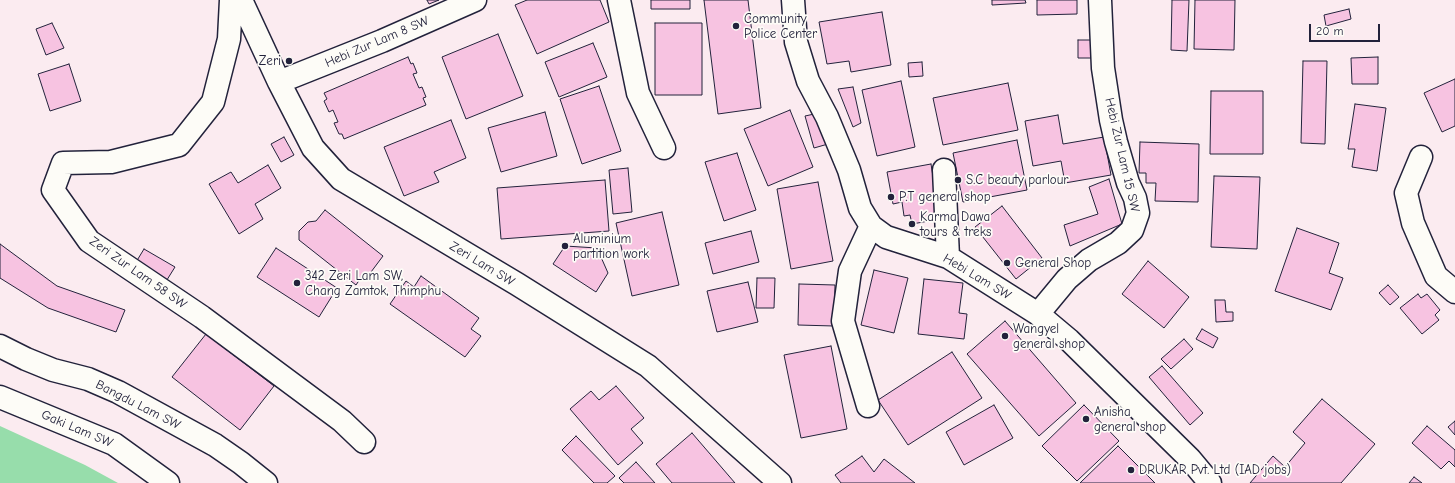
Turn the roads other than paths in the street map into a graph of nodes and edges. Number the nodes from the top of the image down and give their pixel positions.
1 (231, 0) edge
2 (241, 0) edge
3 (474, 0) edge
4 (619, 0) edge
5 (793, 0) edge
6 (1100, 0) edge
7 (279, 82) junction
8 (664, 148) dead end
9 (1421, 157) dead end
10 (944, 170) dead end
11 (871, 226) junction
12 (948, 257) junction
13 (1455, 292) edge
14 (1038, 314) junction
15 (0, 346) edge
16 (0, 397) edge
17 (868, 406) dead end
18 (364, 442) dead end
19 (168, 483) edge
20 (266, 483) edge
21 (780, 483) edge
22 (1210, 483) edge

1 - 18 street, Zeri Zur Lam 58 SW
2 - 7 street, Zeri Lam SW
3 - 7 street, Hebi Zur Lam 8 SW
4 - 8 street
5 - 11 street, Hebi Lam SW
6 - 14 street, Hebi Zur Lam 15 SW
7 - 21 street, Zeri Lam SW
9 - 13 street
10 - 12 street
11 - 12 street, Hebi Lam SW
11 - 17 street
12 - 14 street, Hebi Lam SW
14 - 22 street, Hebi Lam SW
15 - 20 street, Bangdu Lam SW
16 - 19 street, Gaki Lam SW

